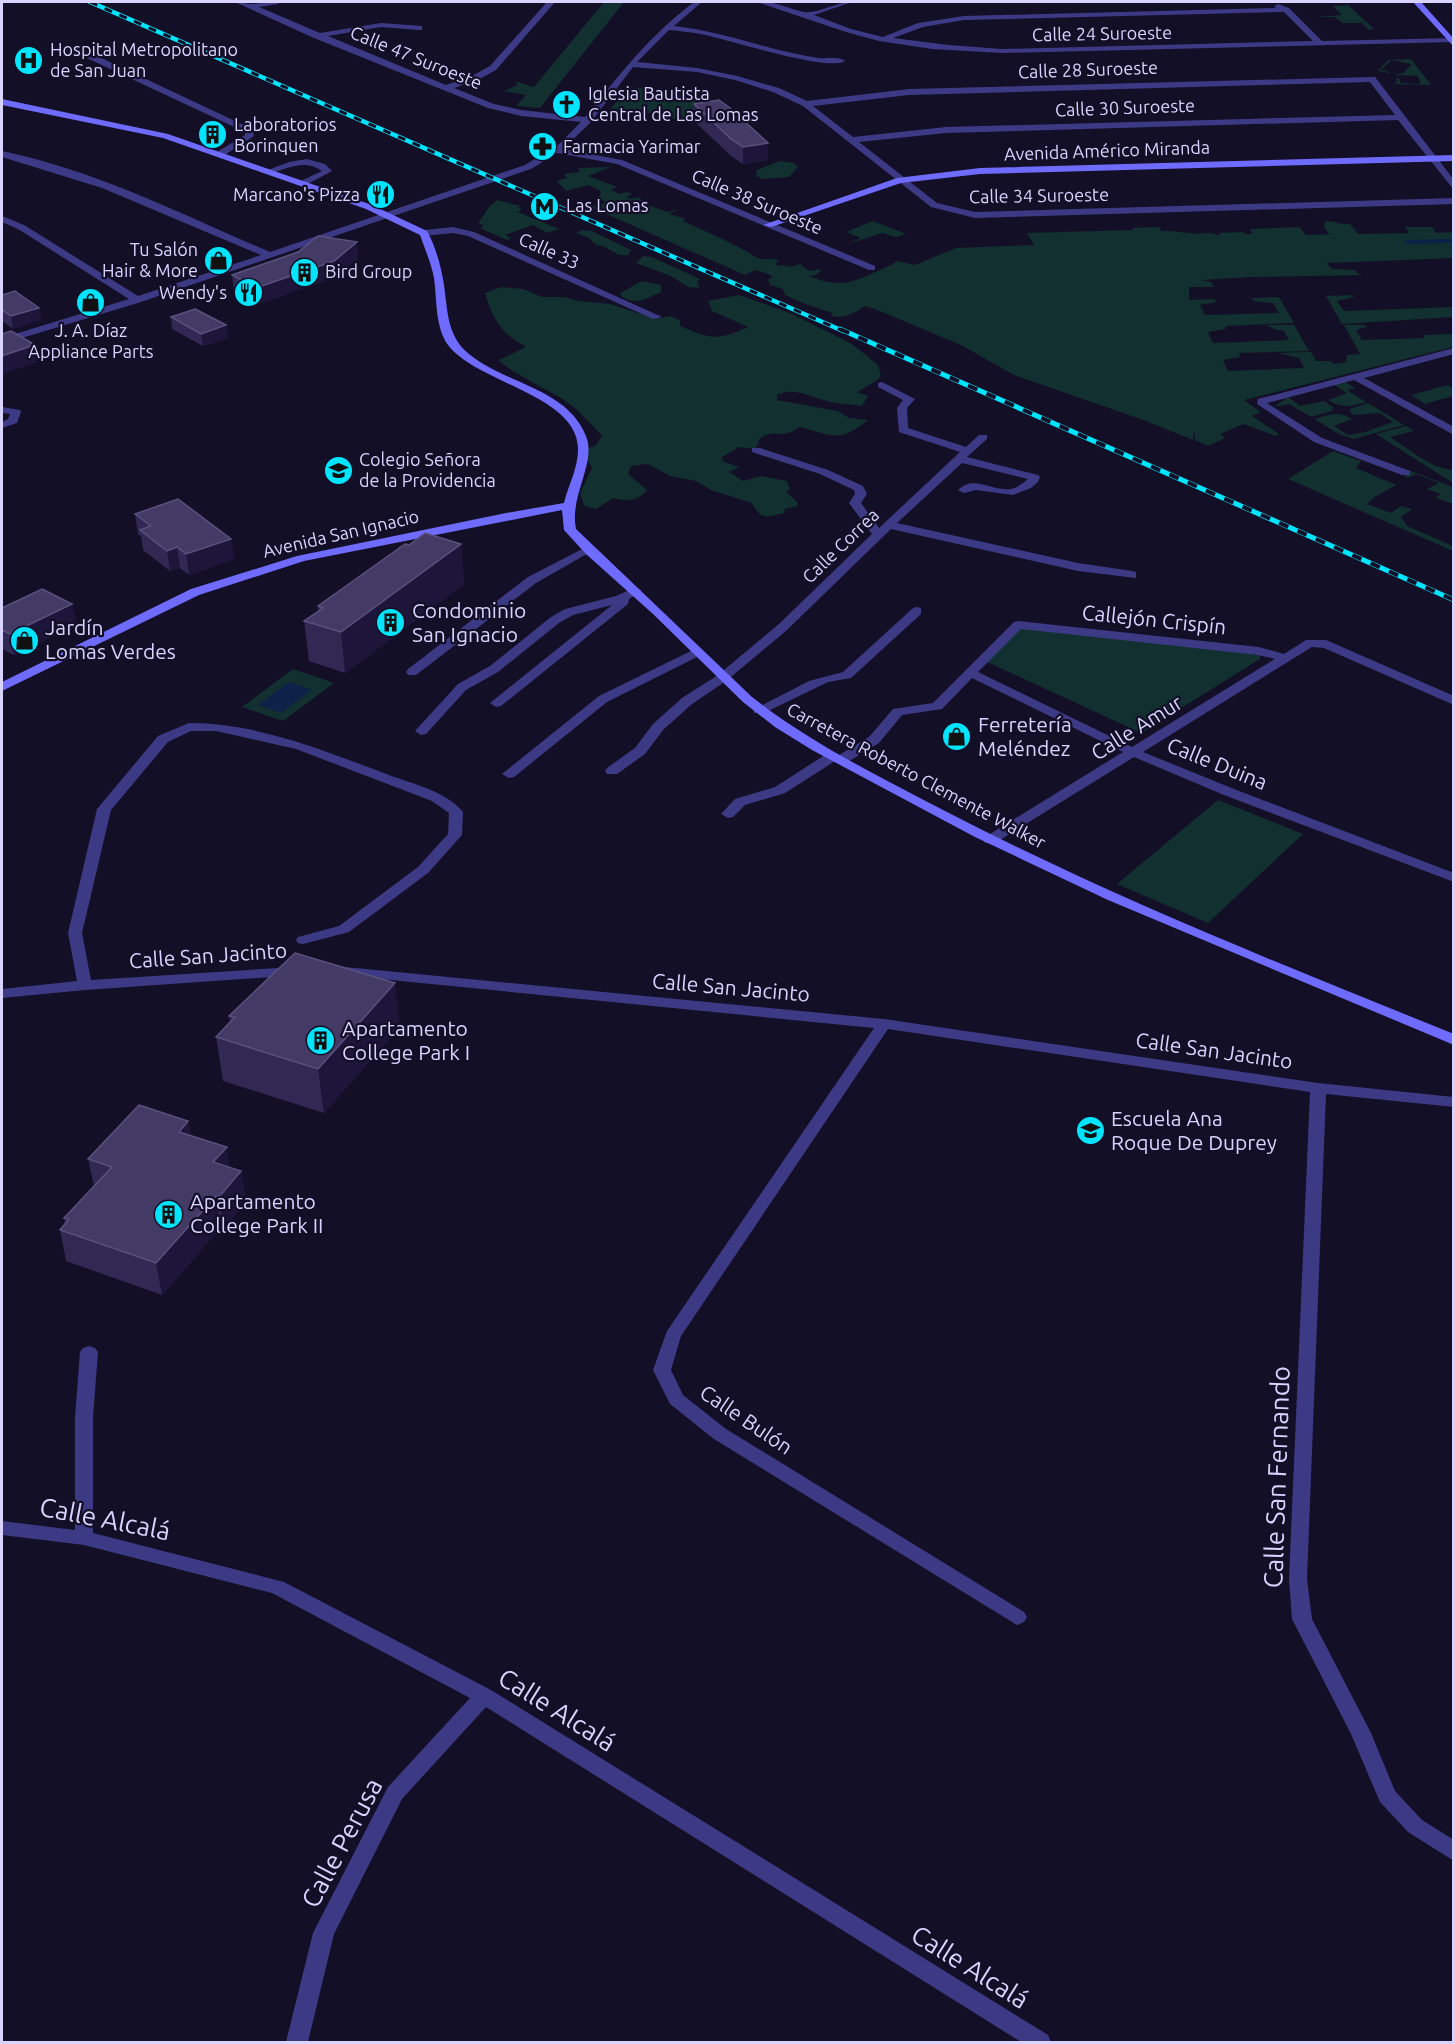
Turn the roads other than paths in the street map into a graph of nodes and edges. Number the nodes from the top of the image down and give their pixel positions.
1 (239, 2) edge
2 (275, 2) edge
3 (551, 2) edge
4 (698, 2) edge
5 (761, 2) edge
6 (848, 2) edge
7 (1270, 2) edge
8 (1417, 2) edge
9 (249, 7) junction
10 (1286, 10) junction
11 (806, 15) junction
12 (665, 27) junction
13 (419, 28) dead end
14 (317, 36) junction
15 (883, 39) junction
16 (1452, 42) edge
17 (1321, 44) junction
18 (77, 50) dead end
19 (841, 61) dead end
20 (630, 64) junction
21 (444, 88) junction
22 (2, 102) edge
23 (806, 104) junction
24 (1401, 117) junction
25 (588, 120) junction
26 (583, 138) junction
27 (851, 140) junction
28 (558, 151) junction
29 (2, 154) edge
30 (220, 154) junction
31 (1431, 158) junction
32 (1454, 158) edge
33 (614, 161) junction
34 (528, 168) junction
35 (269, 171) junction
36 (900, 180) junction
37 (304, 183) junction
38 (1454, 187) edge
39 (1454, 201) edge
40 (390, 215) junction
41 (2, 219) edge
42 (768, 225) junction
43 (424, 233) junction
44 (271, 256) junction
45 (872, 268) dead end
46 (138, 300) junction
47 (657, 317) dead end
48 (2, 341) edge
49 (1454, 351) edge
50 (1354, 376) junction
51 (882, 385) dead end
52 (2, 410) edge
53 (2, 425) edge
54 (1454, 432) edge
55 (982, 437) dead end
56 (756, 450) dead end
57 (964, 455) junction
58 (1406, 473) dead end
59 (964, 490) dead end
60 (567, 506) junction
61 (889, 525) junction
62 (878, 535) junction
63 (588, 549) junction
64 (1132, 575) dead end
65 (636, 591) junction
66 (917, 611) dead end
67 (697, 652) junction
68 (1285, 658) junction
69 (412, 672) dead end
70 (971, 673) junction
71 (722, 678) junction
72 (2, 687) edge
73 (1454, 701) edge
74 (496, 703) dead end
75 (759, 710) junction
76 (421, 731) dead end
77 (1135, 753) junction
78 (837, 758) junction
79 (612, 771) dead end
80 (509, 774) dead end
81 (728, 814) dead end
82 (990, 840) junction
83 (1454, 878) edge
84 (303, 940) dead end
85 (85, 985) junction
86 (2, 994) edge
87 (884, 1023) junction
88 (1454, 1040) edge
89 (1318, 1088) junction
90 (1454, 1102) edge
91 (89, 1352) dead end
92 (2, 1528) edge
93 (84, 1538) junction
94 (1017, 1617) dead end
95 (484, 1696) junction
96 (1454, 1852) edge
97 (297, 2043) edge
98 (1040, 2043) edge

1 - 9 street, Calle 47 Suroeste
2 - 9 street
3 - 21 street
4 - 12 street
5 - 11 street, Calle 24 Suroeste
6 - 11 street
7 - 10 street
8 - 16 main road
9 - 14 street, Calle 47 Suroeste
10 - 15 street
10 - 17 street
11 - 15 street, Calle 24 Suroeste
12 - 19 street
12 - 20 street
13 - 14 street
14 - 21 street, Calle 47 Suroeste
15 - 17 street, Calle 24 Suroeste
16 - 17 street, Calle 24 Suroeste
18 - 30 street
20 - 23 street, Calle 34 Suroeste
20 - 25 street
21 - 25 street, Calle 47 Suroeste
22 - 30 main road
23 - 24 street, Calle 28 Suroeste
23 - 27 street, Calle 34 Suroeste
24 - 27 street, Calle 30 Suroeste
24 - 31 street
25 - 26 street
26 - 28 street
26 - 33 street
27 - 36 street, Calle 34 Suroeste
28 - 33 street, Calle 38 Suroeste
28 - 34 street
29 - 44 street
30 - 35 main road
31 - 32 main road, Avenida Américo Miranda
31 - 36 main road, Avenida Américo Miranda
31 - 38 street
33 - 34 street
33 - 42 street, Calle 38 Suroeste
34 - 40 street
35 - 37 main road
35 - 37 street
36 - 39 street, Calle 34 Suroeste
36 - 42 main road, Avenida Américo Miranda
37 - 40 main road
40 - 43 main road
40 - 44 street
41 - 46 street
42 - 45 street, Calle 38 Suroeste
43 - 47 street, Calle 33
43 - 60 main road
44 - 46 street
46 - 48 street
49 - 50 street
50 - 54 street
50 - 58 street
51 - 57 street
52 - 53 street
55 - 57 street, Calle Correa
56 - 62 street
57 - 59 street
57 - 61 street, Calle Correa
60 - 63 main road, Carretera Roberto Clemente Walker
60 - 72 main road, Avenida San Ignacio
61 - 62 street, Calle Correa
61 - 64 street
62 - 71 street, Calle Correa
63 - 65 main road, Carretera Roberto Clemente Walker
63 - 69 street
65 - 67 main road, Carretera Roberto Clemente Walker
65 - 74 street
65 - 76 street
66 - 75 street
67 - 71 main road, Carretera Roberto Clemente Walker
67 - 80 street
68 - 70 street, Callejón Crispín
68 - 73 street, Calle Amur
68 - 77 street, Calle Amur
70 - 77 street, Calle Duina
70 - 78 street
71 - 75 main road, Carretera Roberto Clemente Walker
71 - 79 street, Calle Correa
75 - 78 main road, Carretera Roberto Clemente Walker
77 - 82 street, Calle Amur
77 - 83 street, Calle Duina
78 - 81 street
78 - 82 main road, Carretera Roberto Clemente Walker
82 - 88 main road, Carretera Roberto Clemente Walker
84 - 85 street
85 - 86 street, Calle San Jacinto
85 - 87 street, Calle San Jacinto
87 - 89 street, Calle San Jacinto
87 - 94 street, Calle Bulón
89 - 90 street, Calle San Jacinto
89 - 96 street, Calle San Fernando
91 - 93 street
92 - 93 street, Calle Alcalá
93 - 95 street, Calle Alcalá
95 - 97 street, Calle Perusa
95 - 98 street, Calle Alcalá

